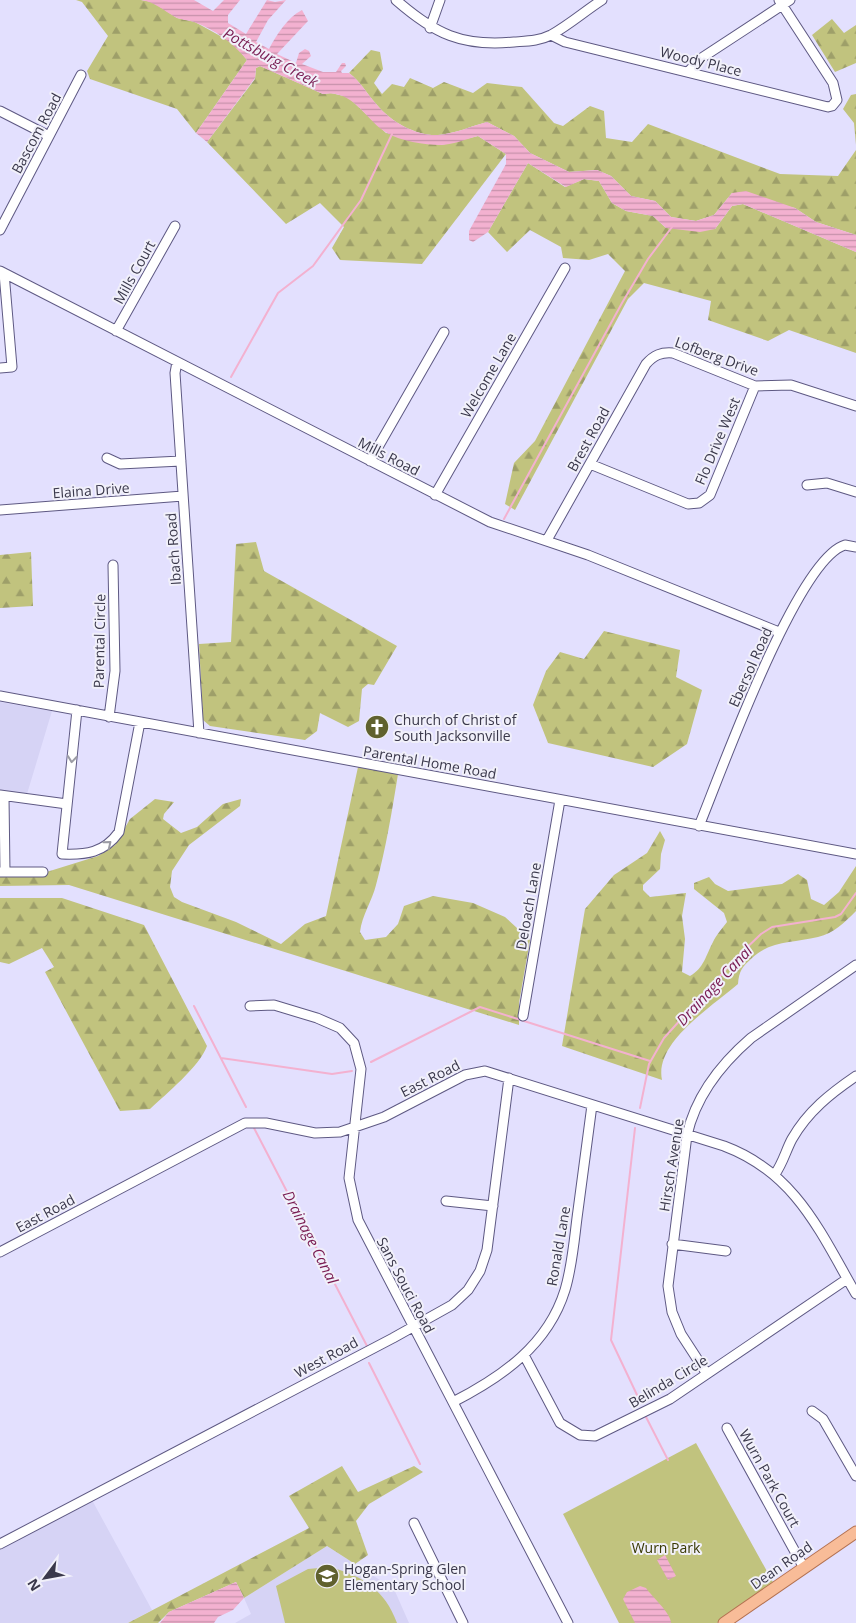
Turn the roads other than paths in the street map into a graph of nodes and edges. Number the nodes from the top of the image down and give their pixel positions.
1 (396, 0) edge
2 (440, 0) edge
3 (602, 0) edge
4 (784, 2) edge
5 (430, 28) junction
6 (551, 35) junction
7 (688, 72) junction
8 (81, 75) dead end
9 (0, 111) edge
10 (49, 136) junction
11 (175, 226) dead end
12 (0, 230) edge
13 (565, 268) dead end
14 (2, 272) edge
15 (116, 331) junction
16 (444, 332) dead end
17 (657, 354) joint
18 (177, 362) junction
19 (0, 368) edge
20 (755, 386) junction
21 (856, 406) edge
22 (107, 458) dead end
23 (181, 461) junction
24 (370, 461) junction
25 (590, 464) junction
26 (807, 485) dead end
27 (856, 492) edge
28 (435, 495) junction
29 (183, 496) junction
30 (0, 510) edge
31 (547, 540) junction
32 (856, 547) edge
33 (113, 565) dead end
34 (779, 632) junction
35 (0, 696) edge
36 (77, 710) junction
37 (109, 717) junction
38 (140, 722) junction
39 (199, 733) junction
40 (2, 796) edge
41 (560, 800) junction
42 (67, 804) junction
43 (699, 826) junction
44 (856, 854) edge
45 (2, 872) edge
46 (43, 872) dead end
47 (856, 965) edge
48 (250, 1006) dead end
49 (523, 1016) dead end
50 (856, 1076) edge
51 (508, 1078) junction
52 (592, 1105) junction
53 (354, 1129) junction
54 (687, 1135) junction
55 (775, 1174) junction
56 (446, 1200) dead end
57 (493, 1206) junction
58 (672, 1244) junction
59 (726, 1251) dead end
60 (0, 1252) edge
61 (847, 1279) junction
62 (856, 1294) edge
63 (413, 1327) junction
64 (524, 1355) junction
65 (707, 1374) junction
66 (453, 1402) junction
67 (812, 1411) dead end
68 (727, 1428) dead end
69 (856, 1476) edge
70 (414, 1523) dead end
71 (856, 1532) edge
72 (0, 1544) edge
73 (804, 1568) junction
74 (463, 1623) edge
75 (568, 1623) edge
76 (724, 1623) edge

1 - 5 street
2 - 5 street
3 - 6 street
4 - 7 street
4 - 7 street, Woody Place
5 - 6 street
6 - 7 street, Woody Place
8 - 10 street, Bascom Road
9 - 10 street
10 - 12 street, Bascom Road
11 - 15 street, Mills Court
13 - 28 street, Welcome Lane
14 - 15 street, Mills Road
14 - 19 street
15 - 18 street, Mills Road
16 - 24 street
17 - 20 street, Lofberg Drive
17 - 25 street, Brest Road
18 - 23 street, Ibach Road
18 - 24 street, Mills Road
20 - 21 street, Lofberg Drive
20 - 25 street, Flo Drive West
22 - 23 street
23 - 29 street, Ibach Road
24 - 28 street, Mills Road
25 - 31 street, Brest Road
26 - 27 street
28 - 31 street, Mills Road
29 - 30 street, Elaina Drive
29 - 39 street, Ibach Road
31 - 34 street, Mills Road
32 - 34 street, Ebersol Road
33 - 37 street, Parental Circle
34 - 43 street, Ebersol Road
35 - 36 street, Parental Home Road
36 - 37 street, Parental Home Road
36 -> 42 street
37 - 38 street, Parental Home Road
38 - 39 street, Parental Home Road
42 -> 38 street
39 - 41 street, Parental Home Road
40 - 42 street
40 - 45 street
41 - 43 street, Parental Home Road
41 - 49 street, Deloach Lane
43 - 44 street, Parental Home Road
45 - 46 street
47 - 54 street, Hirsch Avenue
48 - 53 street, Sans Souci Road
50 - 55 street
51 - 52 street, East Road
51 - 53 street, East Road
51 - 57 street, West Road
52 - 54 street, East Road
52 - 64 street, Ronald Lane
53 - 60 street, East Road
53 - 63 street, Sans Souci Road
54 - 55 street, East Road
54 - 58 street, Hirsch Avenue
55 - 61 street, East Road
56 - 57 street
57 - 63 street, West Road
58 - 59 street
58 - 65 street, Hirsch Avenue
61 - 62 street, East Road
61 - 65 street, Belinda Circle
63 - 66 street, Sans Souci Road
63 - 72 street, West Road
64 - 65 street, Belinda Circle
64 - 66 street, Ronald Lane
66 - 75 street, Sans Souci Road
67 - 69 street
68 - 73 street, Wurn Park Court
70 - 74 street
71 - 73 main road, Dean Road
73 - 76 main road, Dean Road

